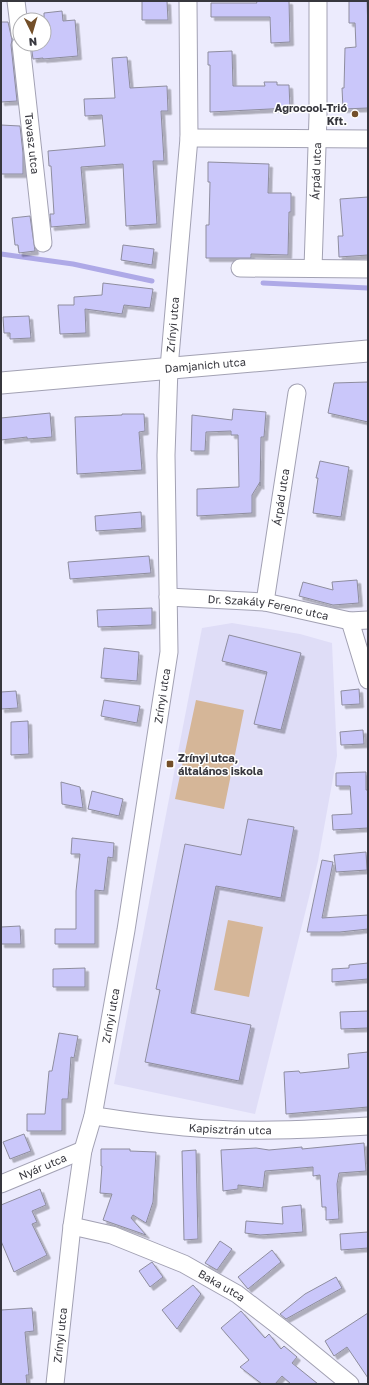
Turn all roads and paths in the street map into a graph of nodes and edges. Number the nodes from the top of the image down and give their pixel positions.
1 (16, 1) edge
2 (188, 1) edge
3 (318, 1) edge
4 (17, 12) edge
5 (22, 52) edge
6 (188, 138) junction
7 (317, 138) junction
8 (368, 139) edge
9 (43, 243) dead end
10 (240, 268) dead end
11 (314, 268) junction
12 (368, 269) edge
13 (368, 351) edge
14 (169, 368) junction
15 (1, 372) edge
16 (42, 379) junction
17 (1, 383) edge
18 (297, 393) dead end
19 (168, 597) junction
20 (265, 602) junction
21 (368, 620) edge
22 (350, 621) junction
23 (368, 680) edge
24 (93, 1116) junction
25 (368, 1126) edge
26 (83, 1150) junction
27 (1, 1184) edge
28 (72, 1226) junction
29 (55, 1384) edge
30 (350, 1384) edge

1 - 4 street
2 - 6 street, Zrínyi utca
3 - 7 street, Árpád utca
5 - 9 street, Tavasz utca
6 - 7 street
6 - 14 street, Zrínyi utca
7 - 8 street
7 - 11 street, Árpád utca
10 - 11 street
11 - 12 street
13 - 14 street, Damjanich utca
14 - 16 street, Damjanich utca
14 - 19 street, Zrínyi utca
15 - 16 street, Damjanich utca
16 - 17 street, Damjanich utca
18 - 20 street, Árpád utca
19 - 20 street, Dr. Szakály Ferenc utca
19 - 24 street, Zrínyi utca
20 - 22 street, Dr. Szakály Ferenc utca
21 - 22 street, Dr. Szakály Ferenc utca
22 - 23 street
24 - 25 street, Kapisztrán utca
24 - 26 street, Zrínyi utca
26 - 27 street, Nyár utca
26 - 28 street, Zrínyi utca
28 - 29 street, Zrínyi utca
28 - 30 street, Baka utca

